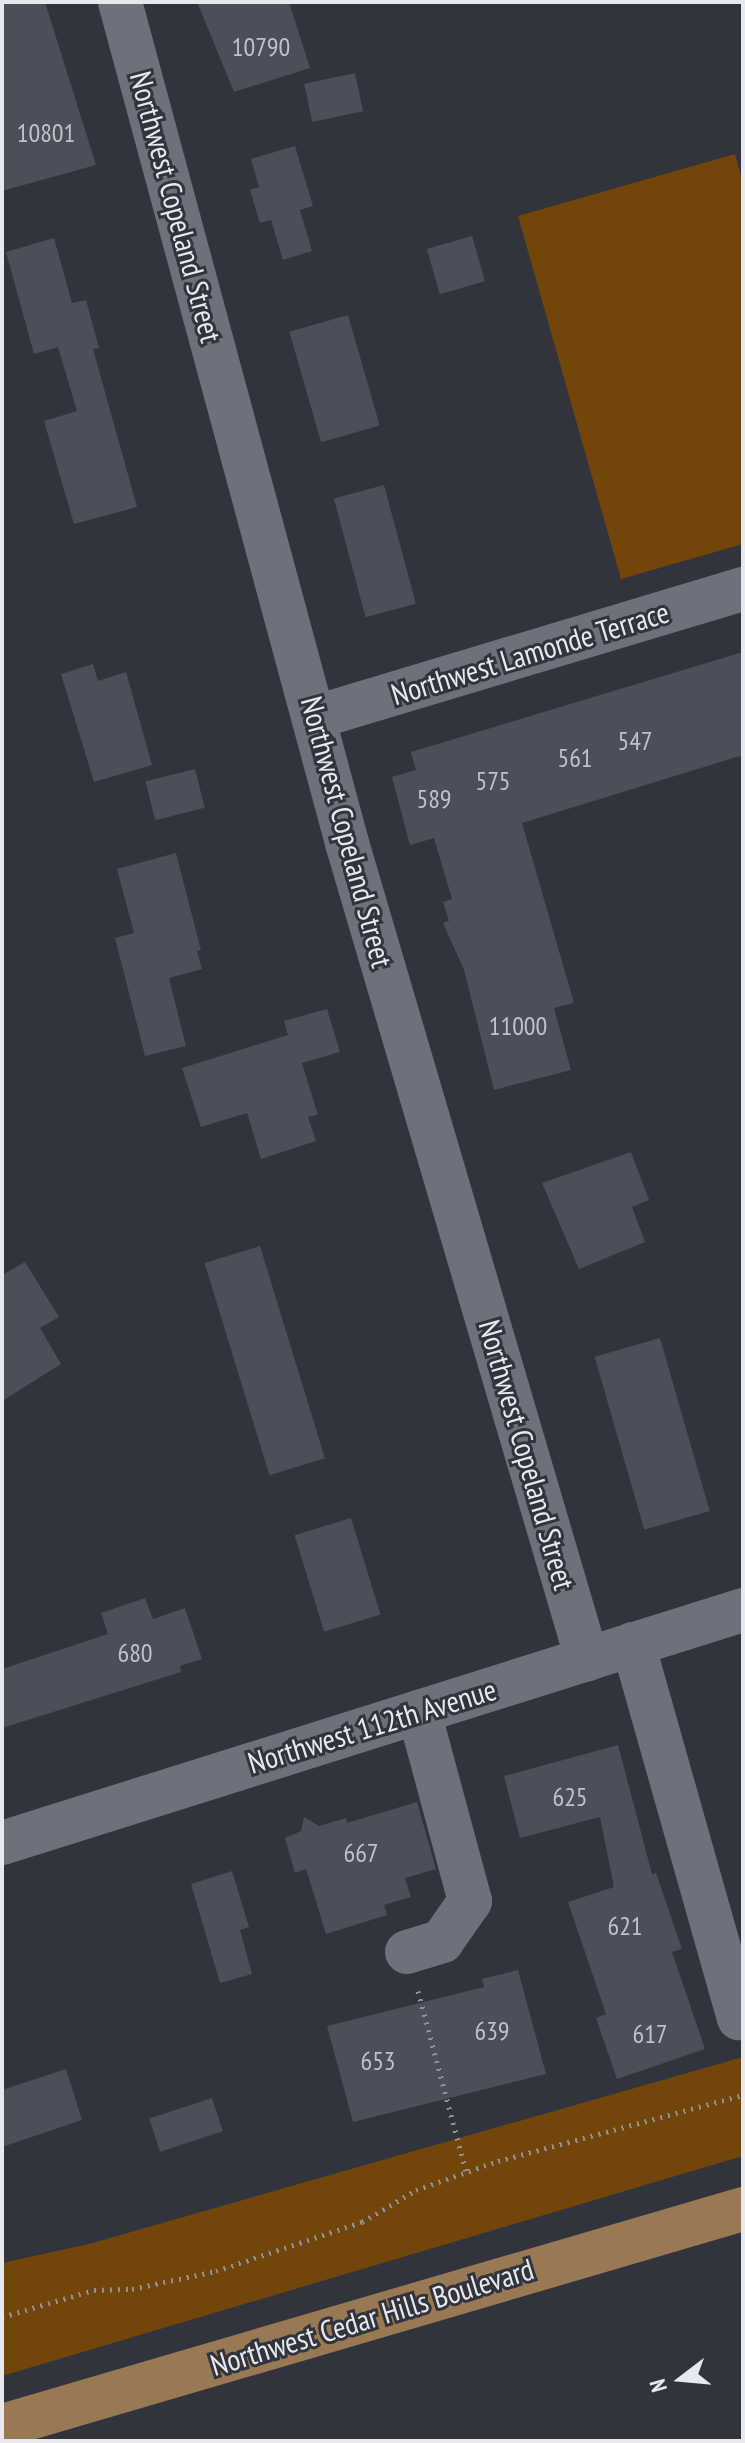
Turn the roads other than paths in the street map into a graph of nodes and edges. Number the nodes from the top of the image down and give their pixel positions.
1 (120, 2) edge
2 (743, 589) edge
3 (316, 717) junction
4 (743, 1610) edge
5 (633, 1644) junction
6 (587, 1659) junction
7 (419, 1712) junction
8 (2, 1843) edge
9 (407, 1952) road end
10 (739, 2018) dead end
11 (743, 2209) edge
12 (2, 2426) edge

1 - 3 street, Northwest Copeland Street
2 - 3 street, Northwest Lamonde Terrace
3 - 6 street, Northwest Copeland Street
4 - 5 street, Northwest 112th Avenue
5 - 6 street, Northwest 112th Avenue
5 - 10 street
6 - 7 street, Northwest 112th Avenue
7 - 8 street, Northwest 112th Avenue
7 - 9 street
11 - 12 main road, Northwest Cedar Hills Boulevard

